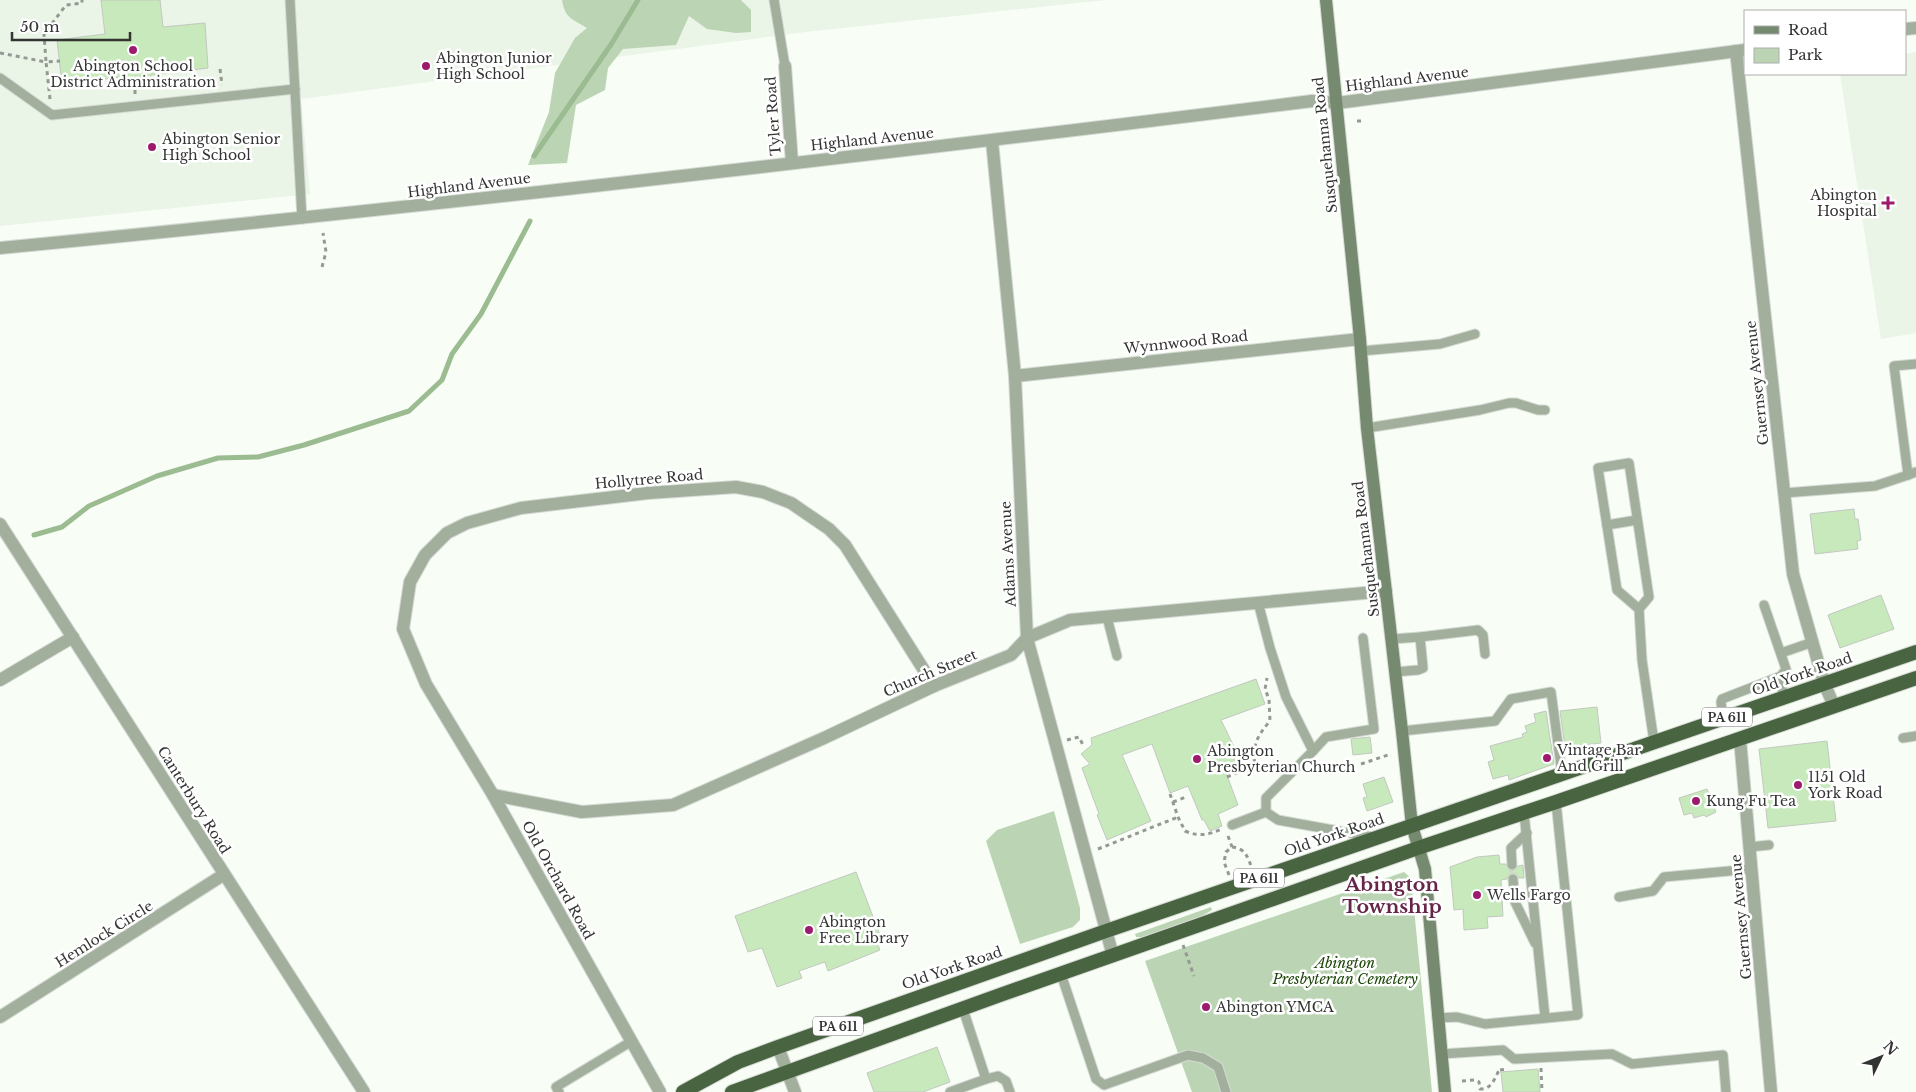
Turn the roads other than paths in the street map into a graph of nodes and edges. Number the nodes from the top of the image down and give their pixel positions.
1 (290, 0) edge
2 (774, 0) edge
3 (1326, 0) edge
4 (1740, 51) edge
5 (784, 66) joint
6 (0, 78) edge
7 (295, 89) junction
8 (1337, 103) junction
9 (992, 141) junction
10 (792, 163) junction
11 (302, 219) junction
12 (0, 248) edge
13 (1475, 334) dead end
14 (1360, 345) junction
15 (1916, 364) edge
16 (1015, 376) junction
17 (1545, 410) dead end
18 (1367, 428) junction
19 (1912, 473) edge
20 (1784, 492) junction
21 (1637, 520) junction
22 (0, 524) edge
23 (1607, 525) junction
24 (1386, 591) junction
25 (1258, 602) junction
26 (1764, 605) dead end
27 (1639, 609) junction
28 (1107, 617) junction
29 (73, 637) junction
30 (1420, 637) junction
31 (1027, 638) junction
32 (1363, 638) dead end
33 (1392, 639) junction
34 (1813, 642) junction
35 (1916, 652) edge
36 (1781, 653) junction
37 (1484, 654) dead end
38 (1116, 656) dead end
39 (1396, 672) junction
40 (1780, 676) junction
41 (1916, 678) edge
42 (0, 680) edge
43 (426, 684) joint
44 (1824, 684) junction
45 (934, 686) junction
46 (1783, 697) junction
47 (1834, 706) junction
48 (1723, 718) junction
49 (1402, 730) junction
50 (1916, 736) edge
51 (1903, 738) dead end
52 (1740, 739) junction
53 (1654, 742) junction
54 (1313, 751) junction
55 (1562, 774) junction
56 (493, 795) junction
57 (1556, 802) junction
58 (1266, 812) junction
59 (1524, 813) junction
60 (1232, 825) road end
61 (1412, 826) junction
62 (1527, 833) junction
63 (1377, 838) junction
64 (1769, 845) dead end
65 (1750, 847) junction
66 (1418, 848) junction
67 (1512, 865) dead end
68 (1751, 869) junction
69 (223, 875) junction
70 (1513, 879) dead end
71 (1619, 897) dead end
72 (1106, 931) junction
73 (1538, 950) junction
74 (1112, 956) junction
75 (1061, 974) junction
76 (964, 1009) junction
77 (0, 1017) edge
78 (1545, 1017) junction
79 (1437, 1018) junction
80 (632, 1041) junction
81 (778, 1047) junction
82 (1441, 1054) junction
83 (787, 1072) junction
84 (986, 1079) junction
85 (364, 1092) edge
86 (559, 1092) edge
87 (660, 1092) edge
88 (683, 1092) edge
89 (732, 1092) edge
90 (795, 1092) edge
91 (950, 1092) edge
92 (1010, 1092) edge
93 (1226, 1092) edge
94 (1444, 1092) edge
95 (1726, 1092) edge
96 (1771, 1092) edge

1 - 7 lane
2 - 5 lane
3 - 8 main road, Susquehanna Road
4 - 8 street, Highland Avenue
4 - 20 street, Guernsey Avenue
5 - 10 street, Tyler Road
6 - 7 lane
7 - 11 lane
8 - 9 street, Highland Avenue
8 - 14 main road, Susquehanna Road
9 - 10 street, Highland Avenue
9 - 16 street, Adams Avenue
10 - 11 street, Highland Avenue
11 - 12 street, Highland Avenue
13 - 14 lane
14 - 16 street, Wynnwood Road
14 - 18 main road, Susquehanna Road
15 - 19 lane
16 - 31 street, Adams Avenue
17 - 18 lane
18 - 24 main road, Susquehanna Road
19 - 20 lane
20 - 34 street, Guernsey Avenue
21 - 23 lane
21 - 23 lane
21 - 27 lane
22 - 29 street, Canterbury Road
23 - 27 lane
24 - 25 street, Church Street
24 - 33 main road, Susquehanna Road
25 - 28 street, Church Street
25 - 54 lane
26 - 36 lane
27 - 53 lane
28 - 31 street, Church Street
28 - 38 lane
29 - 42 street
29 - 69 street, Canterbury Road
30 - 33 lane
30 - 37 lane
30 - 39 lane
31 - 45 street, Church Street
31 - 72 street, Adams Avenue
32 - 54 lane
33 - 39 main road, Susquehanna Road
34 - 36 lane
34 - 44 street, Guernsey Avenue
35 - 44 highway, Old York Road / PA 611
36 - 40 lane
39 - 49 main road, Susquehanna Road
40 - 46 lane
40 - 48 lane
41 - 47 highway, PA 611
43 - 45 street, Hollytree Road
43 - 56 street, Old Orchard Road
44 - 46 highway, Old York Road / PA 611
44 - 47 street, Guernsey Avenue
45 - 56 street, Church Street
46 - 48 highway, Old York Road / PA 611
47 - 52 highway, PA 611
48 - 53 highway, Old York Road / PA 611
49 - 55 lane
49 - 61 main road, Susquehanna Road
50 - 51 lane
52 - 57 highway, PA 611
52 - 65 street, Guernsey Avenue
53 - 55 highway, Old York Road / PA 611
54 - 58 lane
55 - 61 highway, Old York Road / PA 611
56 - 80 street, Old Orchard Road
57 - 59 highway, PA 611
57 - 78 lane
58 - 60 lane
58 - 63 lane
59 - 62 lane
59 - 66 highway, PA 611
61 - 63 highway, Old York Road / PA 611
61 - 66 main road, Susquehanna Road
62 - 67 lane
62 - 73 lane
63 - 72 highway, Old York Road / PA 611
64 - 65 lane
65 - 68 street, Guernsey Avenue
66 - 74 highway, PA 611
66 - 79 main road, Susquehanna Road
68 - 71 lane
68 - 96 street, Guernsey Avenue
69 - 77 street, Hemlock Circle
69 - 85 street, Canterbury Road
70 - 73 lane
72 - 74 street, Adams Avenue
72 - 81 highway, Old York Road / PA 611
73 - 78 lane
74 - 75 highway, PA 611
75 - 76 highway, PA 611
75 - 93 lane
76 - 83 highway, PA 611
76 - 84 lane
78 - 79 lane
79 - 82 main road, Susquehanna Road
80 - 86 lane
80 - 87 street, Old Orchard Road
81 - 83 street
81 - 88 highway, Old York Road / PA 611
82 - 94 main road, Susquehanna Road
82 - 95 lane
83 - 89 highway, PA 611
83 - 90 street
84 - 91 lane
84 - 92 lane

